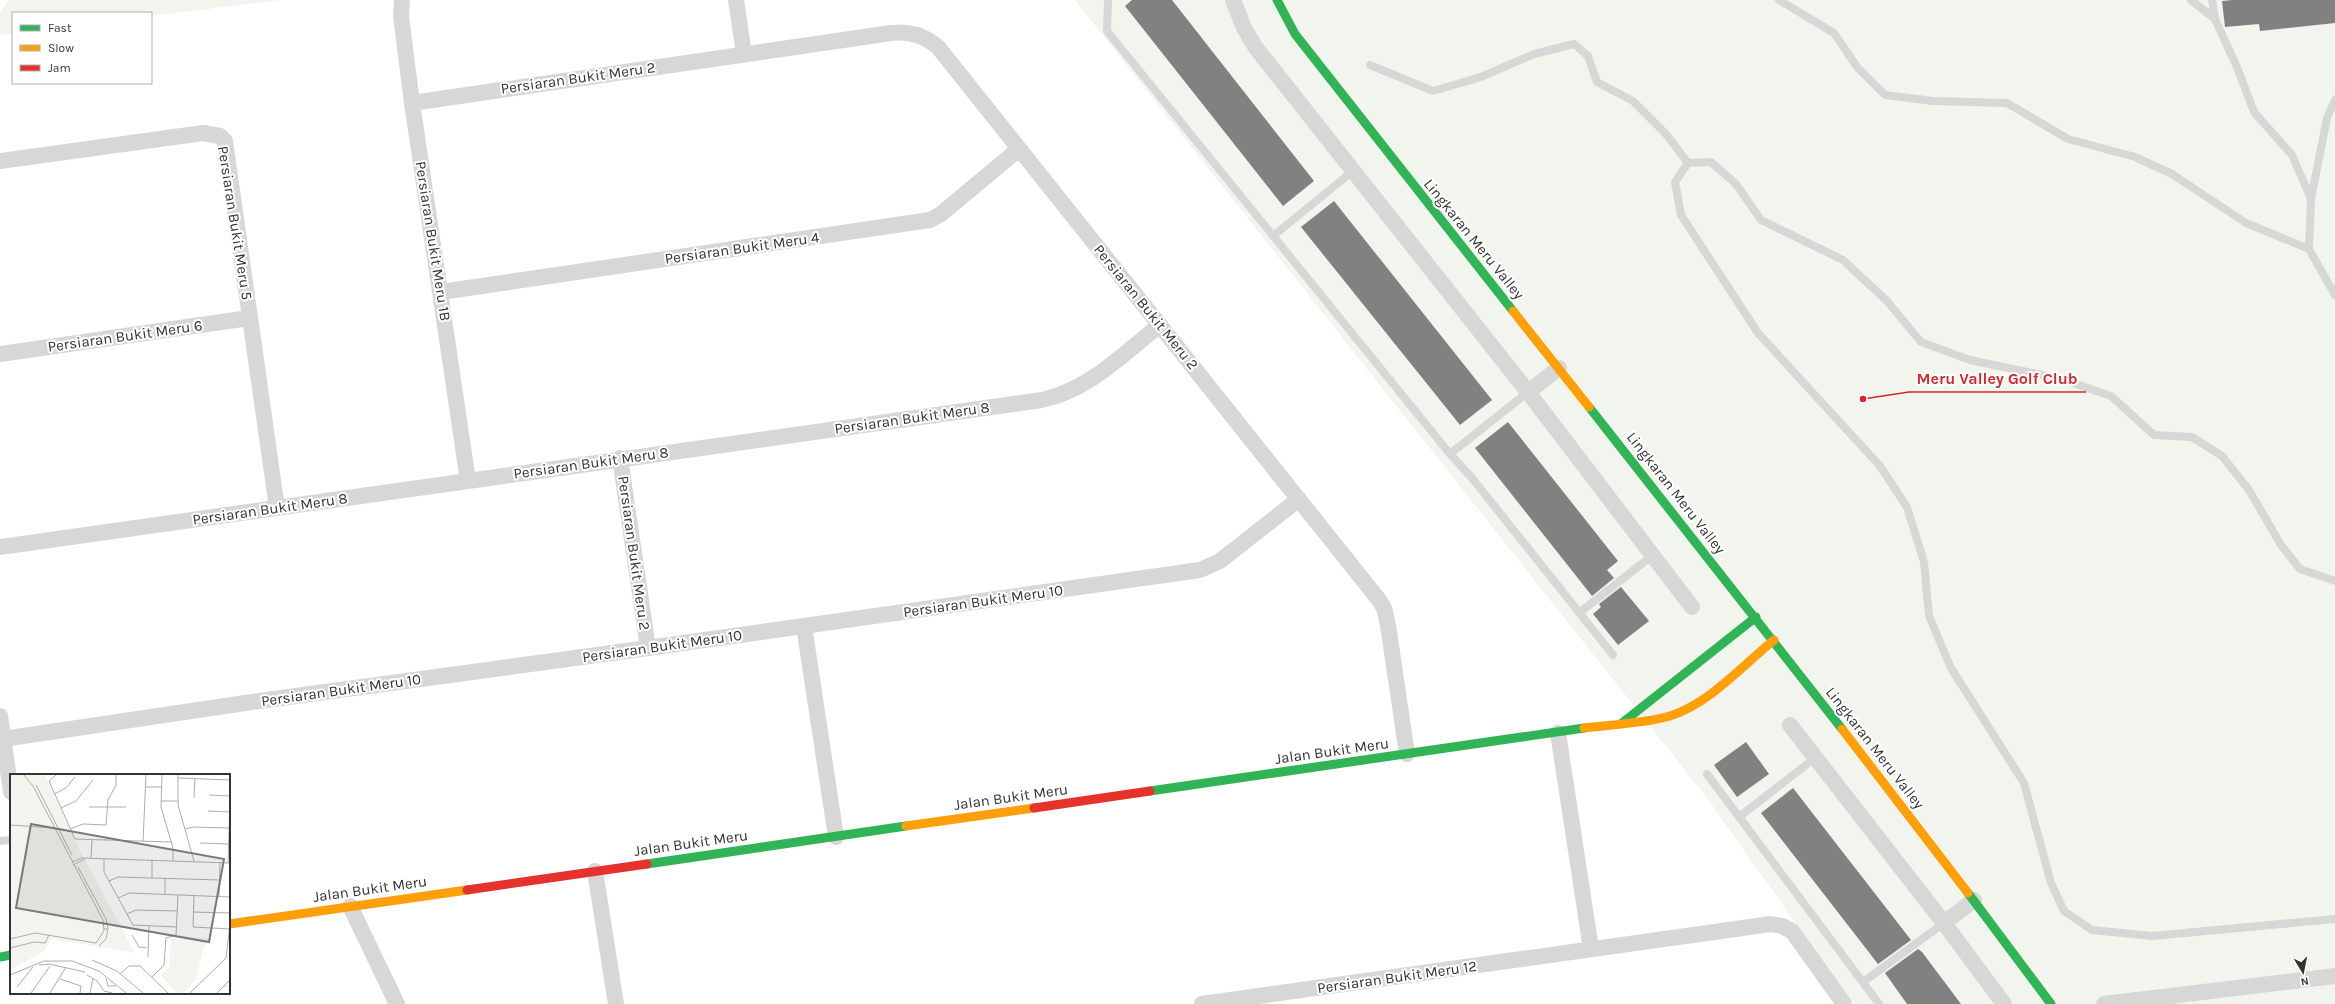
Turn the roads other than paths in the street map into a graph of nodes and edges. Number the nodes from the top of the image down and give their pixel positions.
1 (402, 0) edge
2 (736, 0) edge
3 (1108, 0) edge
4 (1233, 0) edge
5 (1277, 0) edge
6 (1779, 0) edge
7 (2191, 0) edge
8 (2212, 0) edge
9 (2215, 19) junction
10 (744, 54) junction
11 (1370, 65) dead end
12 (2335, 100) edge
13 (412, 103) junction
14 (1019, 149) junction
15 (0, 161) edge
16 (1688, 163) junction
17 (1354, 171) junction
18 (2311, 199) junction
19 (1273, 236) junction
20 (2309, 249) junction
21 (440, 292) junction
22 (2335, 295) edge
23 (249, 318) junction
24 (1160, 324) junction
25 (0, 354) edge
26 (1559, 368) junction
27 (1528, 392) junction
28 (1450, 454) junction
29 (620, 458) junction
30 (468, 481) junction
31 (1299, 499) junction
32 (277, 508) junction
33 (0, 548) edge
34 (1653, 555) junction
35 (2335, 581) edge
36 (1692, 606) dead end
37 (1579, 613) junction
38 (1756, 617) junction
39 (804, 626) junction
40 (1774, 640) junction
41 (648, 648) junction
42 (1612, 655) dead end
43 (0, 716) edge
44 (1621, 723) junction
45 (1790, 725) dead end
46 (1558, 733) junction
47 (3, 739) junction
48 (1407, 754) junction
49 (1815, 758) junction
50 (1707, 774) dead end
51 (10, 785) edge
52 (1739, 817) junction
53 (836, 836) junction
54 (10, 840) edge
55 (0, 841) edge
56 (595, 871) junction
57 (1974, 900) junction
58 (350, 906) junction
59 (2335, 919) edge
60 (1944, 923) junction
61 (230, 924) edge
62 (1591, 949) junction
63 (10, 955) edge
64 (0, 957) edge
65 (2335, 976) edge
66 (1863, 982) junction
67 (397, 1004) edge
68 (616, 1004) edge
69 (1202, 1004) edge
70 (1844, 1004) edge
71 (1879, 1004) edge
72 (2004, 1004) edge
73 (2051, 1004) edge
74 (2104, 1004) edge

1 - 13 street, Persiaran Bukit Meru 1B
2 - 10 street
3 - 19 lane
4 - 17 street
5 - 26 street, Lingkaran Meru Valley
6 - 20 lane
7 - 9 lane
8 - 9 lane
9 - 18 lane
10 - 13 street, Persiaran Bukit Meru 2
10 - 14 street, Persiaran Bukit Meru 2
11 - 16 lane
12 - 18 lane
13 - 21 street, Persiaran Bukit Meru 1B
14 - 21 street, Persiaran Bukit Meru 4
14 - 24 street, Persiaran Bukit Meru 2
15 - 23 street, Persiaran Bukit Meru 5
16 - 35 lane
16 - 59 lane
17 - 19 lane
17 - 27 street
18 - 20 lane
19 - 28 lane
20 - 22 lane
21 - 30 street, Persiaran Bukit Meru 1B
23 - 25 street, Persiaran Bukit Meru 6
23 - 32 street, Persiaran Bukit Meru 5
24 - 29 street, Persiaran Bukit Meru 8
24 - 31 street, Persiaran Bukit Meru 2
26 - 27 street
26 - 38 street, Lingkaran Meru Valley
27 - 28 lane
27 - 34 street
28 - 37 lane
29 - 30 street, Persiaran Bukit Meru 8
29 - 41 street, Persiaran Bukit Meru 2
30 - 32 street, Persiaran Bukit Meru 8
31 - 39 street, Persiaran Bukit Meru 10
31 - 48 street, Persiaran Bukit Meru 2
32 - 33 street, Persiaran Bukit Meru 8
34 - 36 street
34 - 37 lane
37 - 42 lane
38 - 40 street, Lingkaran Meru Valley
38 - 44 street
39 - 41 street, Persiaran Bukit Meru 10
39 - 53 street
40 - 44 street, Jalan Bukit Meru
40 - 57 street, Lingkaran Meru Valley
41 - 47 street, Persiaran Bukit Meru 10
43 - 47 street
44 - 46 street, Jalan Bukit Meru
45 - 49 street
46 - 48 street, Jalan Bukit Meru
46 - 62 street
47 - 51 street
48 - 53 street, Jalan Bukit Meru
49 - 52 lane
49 - 60 street
50 - 52 lane
52 - 66 lane
53 - 56 street, Jalan Bukit Meru
54 - 55 lane
56 - 58 street, Jalan Bukit Meru
56 - 68 street
57 - 60 street
57 - 73 street, Lingkaran Meru Valley
58 - 61 street, Jalan Bukit Meru
58 - 67 street
60 - 66 lane
60 - 72 street
62 - 69 street, Persiaran Bukit Meru 12
62 - 70 street, Persiaran Bukit Meru 12
63 - 64 street
65 - 74 street
66 - 71 lane

